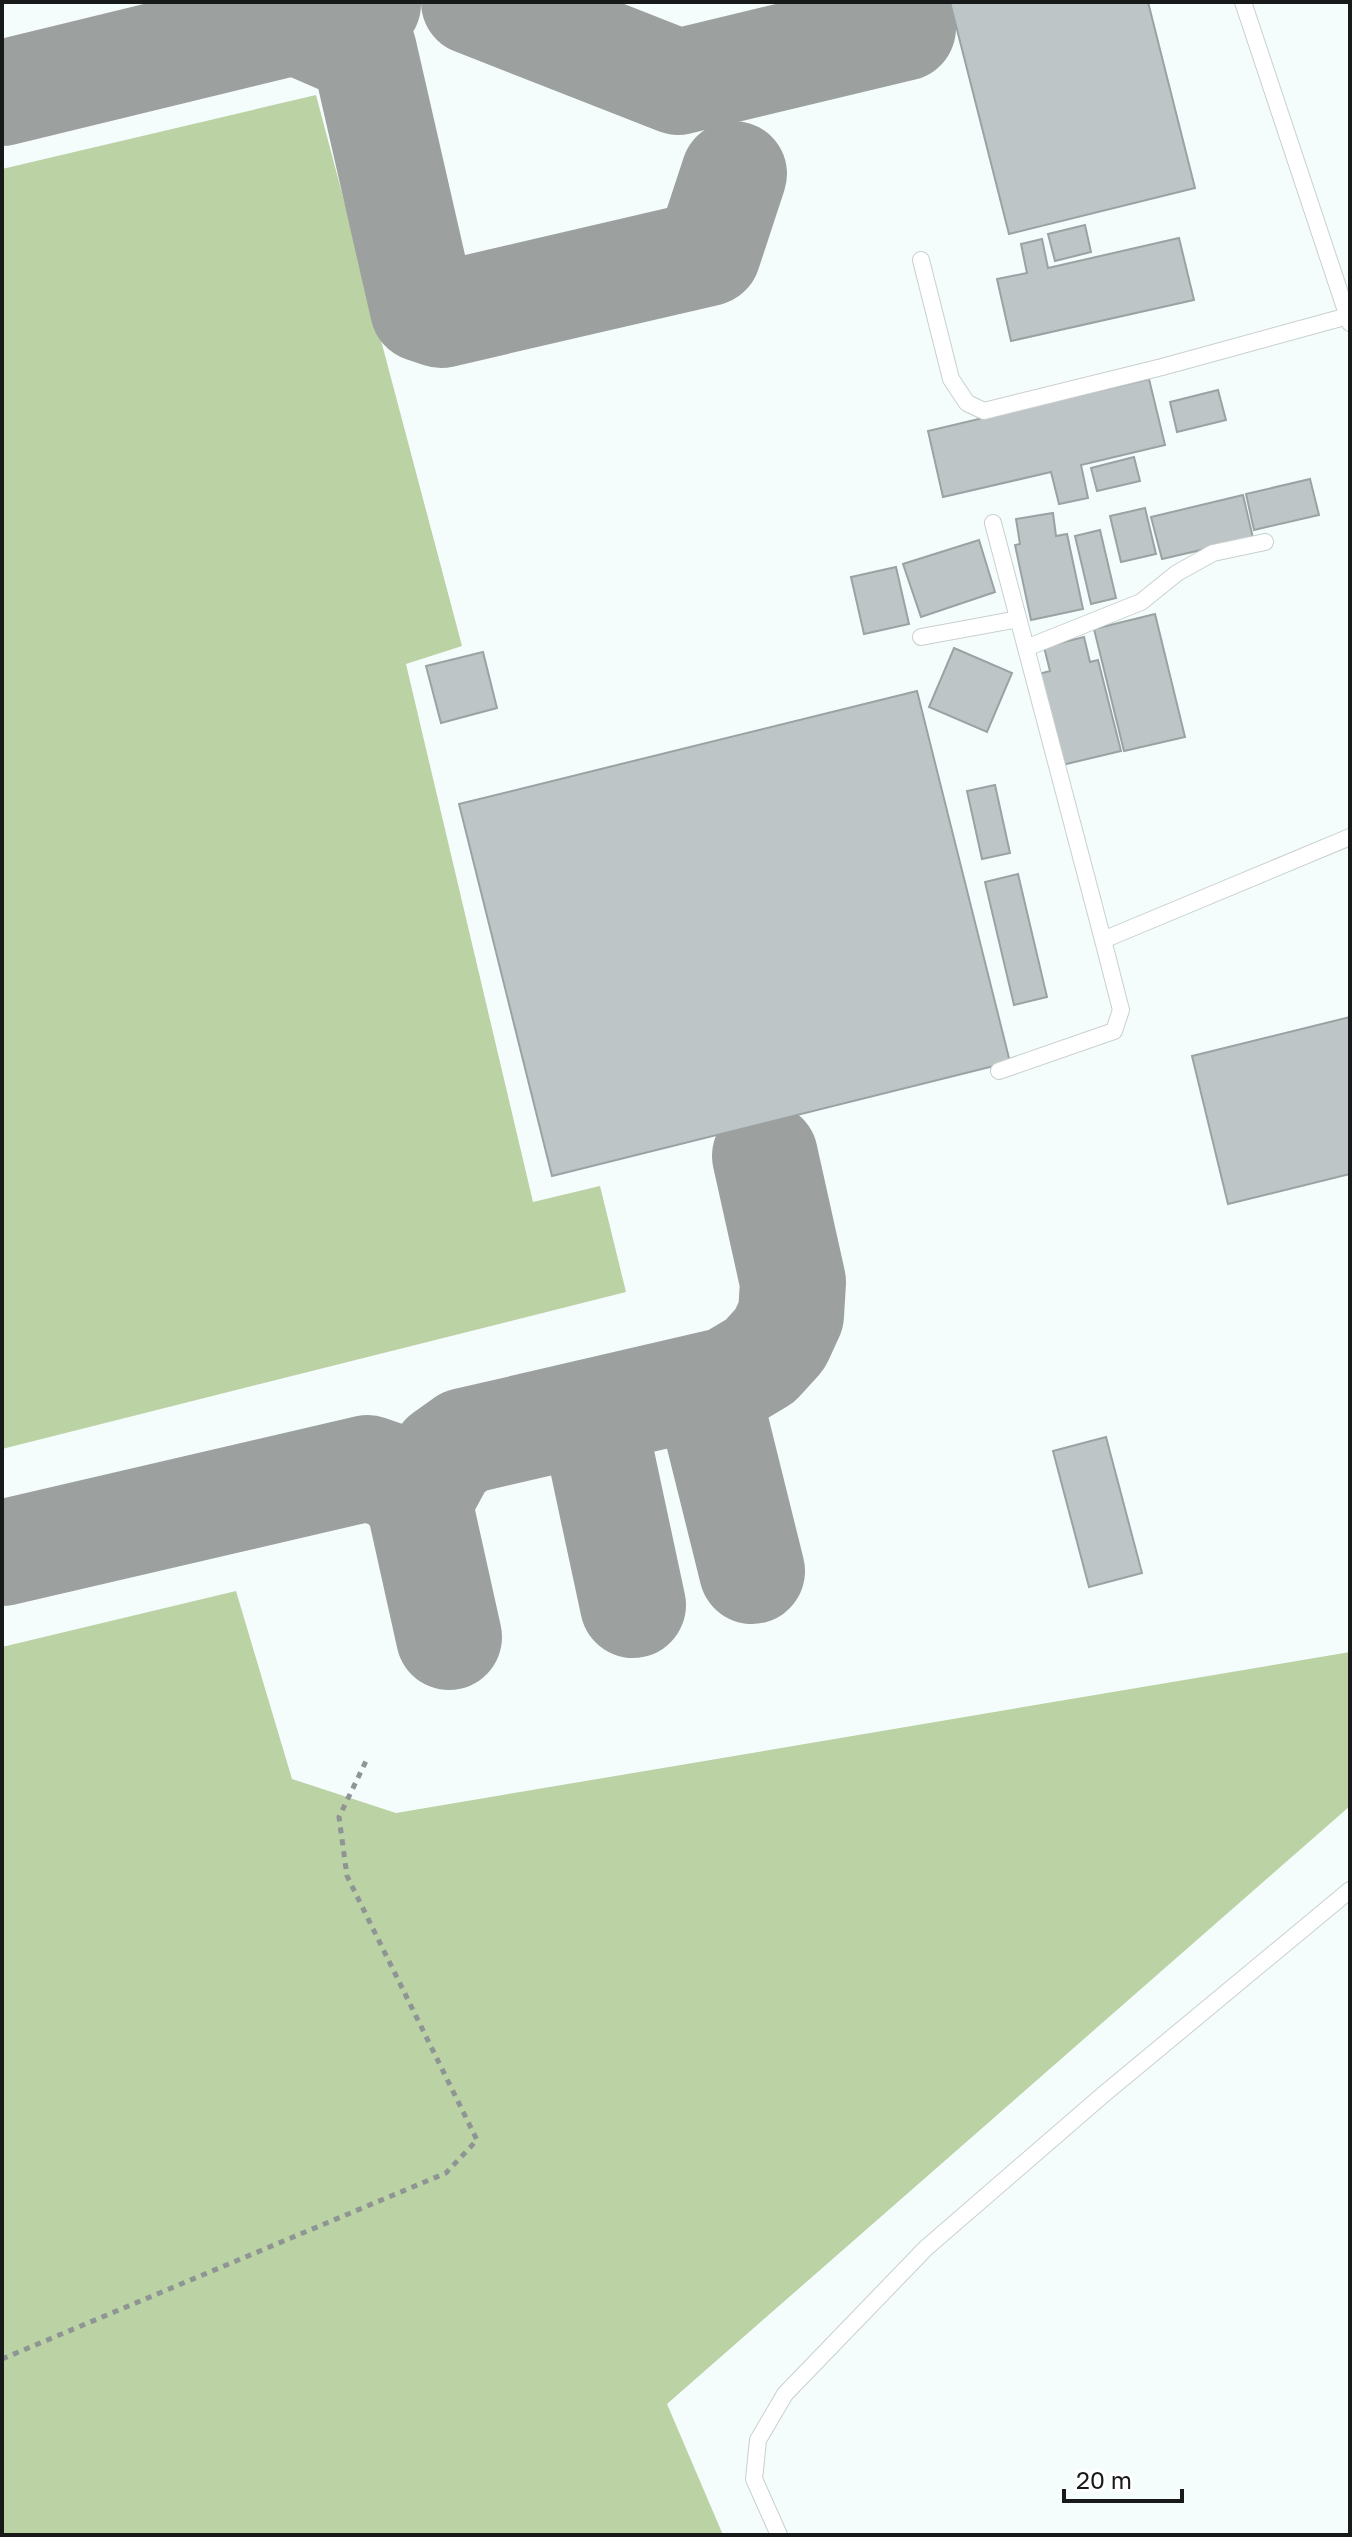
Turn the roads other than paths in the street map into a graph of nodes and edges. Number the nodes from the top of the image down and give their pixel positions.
1 (1243, 2) edge
2 (921, 260) dead end
3 (1349, 320) edge
4 (993, 523) dead end
5 (1265, 542) dead end
6 (1018, 619) junction
7 (921, 637) dead end
8 (1026, 648) junction
9 (1350, 837) edge
10 (1103, 940) junction
11 (999, 1071) dead end
12 (1350, 1890) edge
13 (779, 2535) edge

1 - 3 lane
2 - 3 lane
4 - 6 lane
5 - 8 lane
6 - 7 lane
6 - 8 lane
8 - 10 lane
9 - 10 lane
10 - 11 lane
12 - 13 lane

